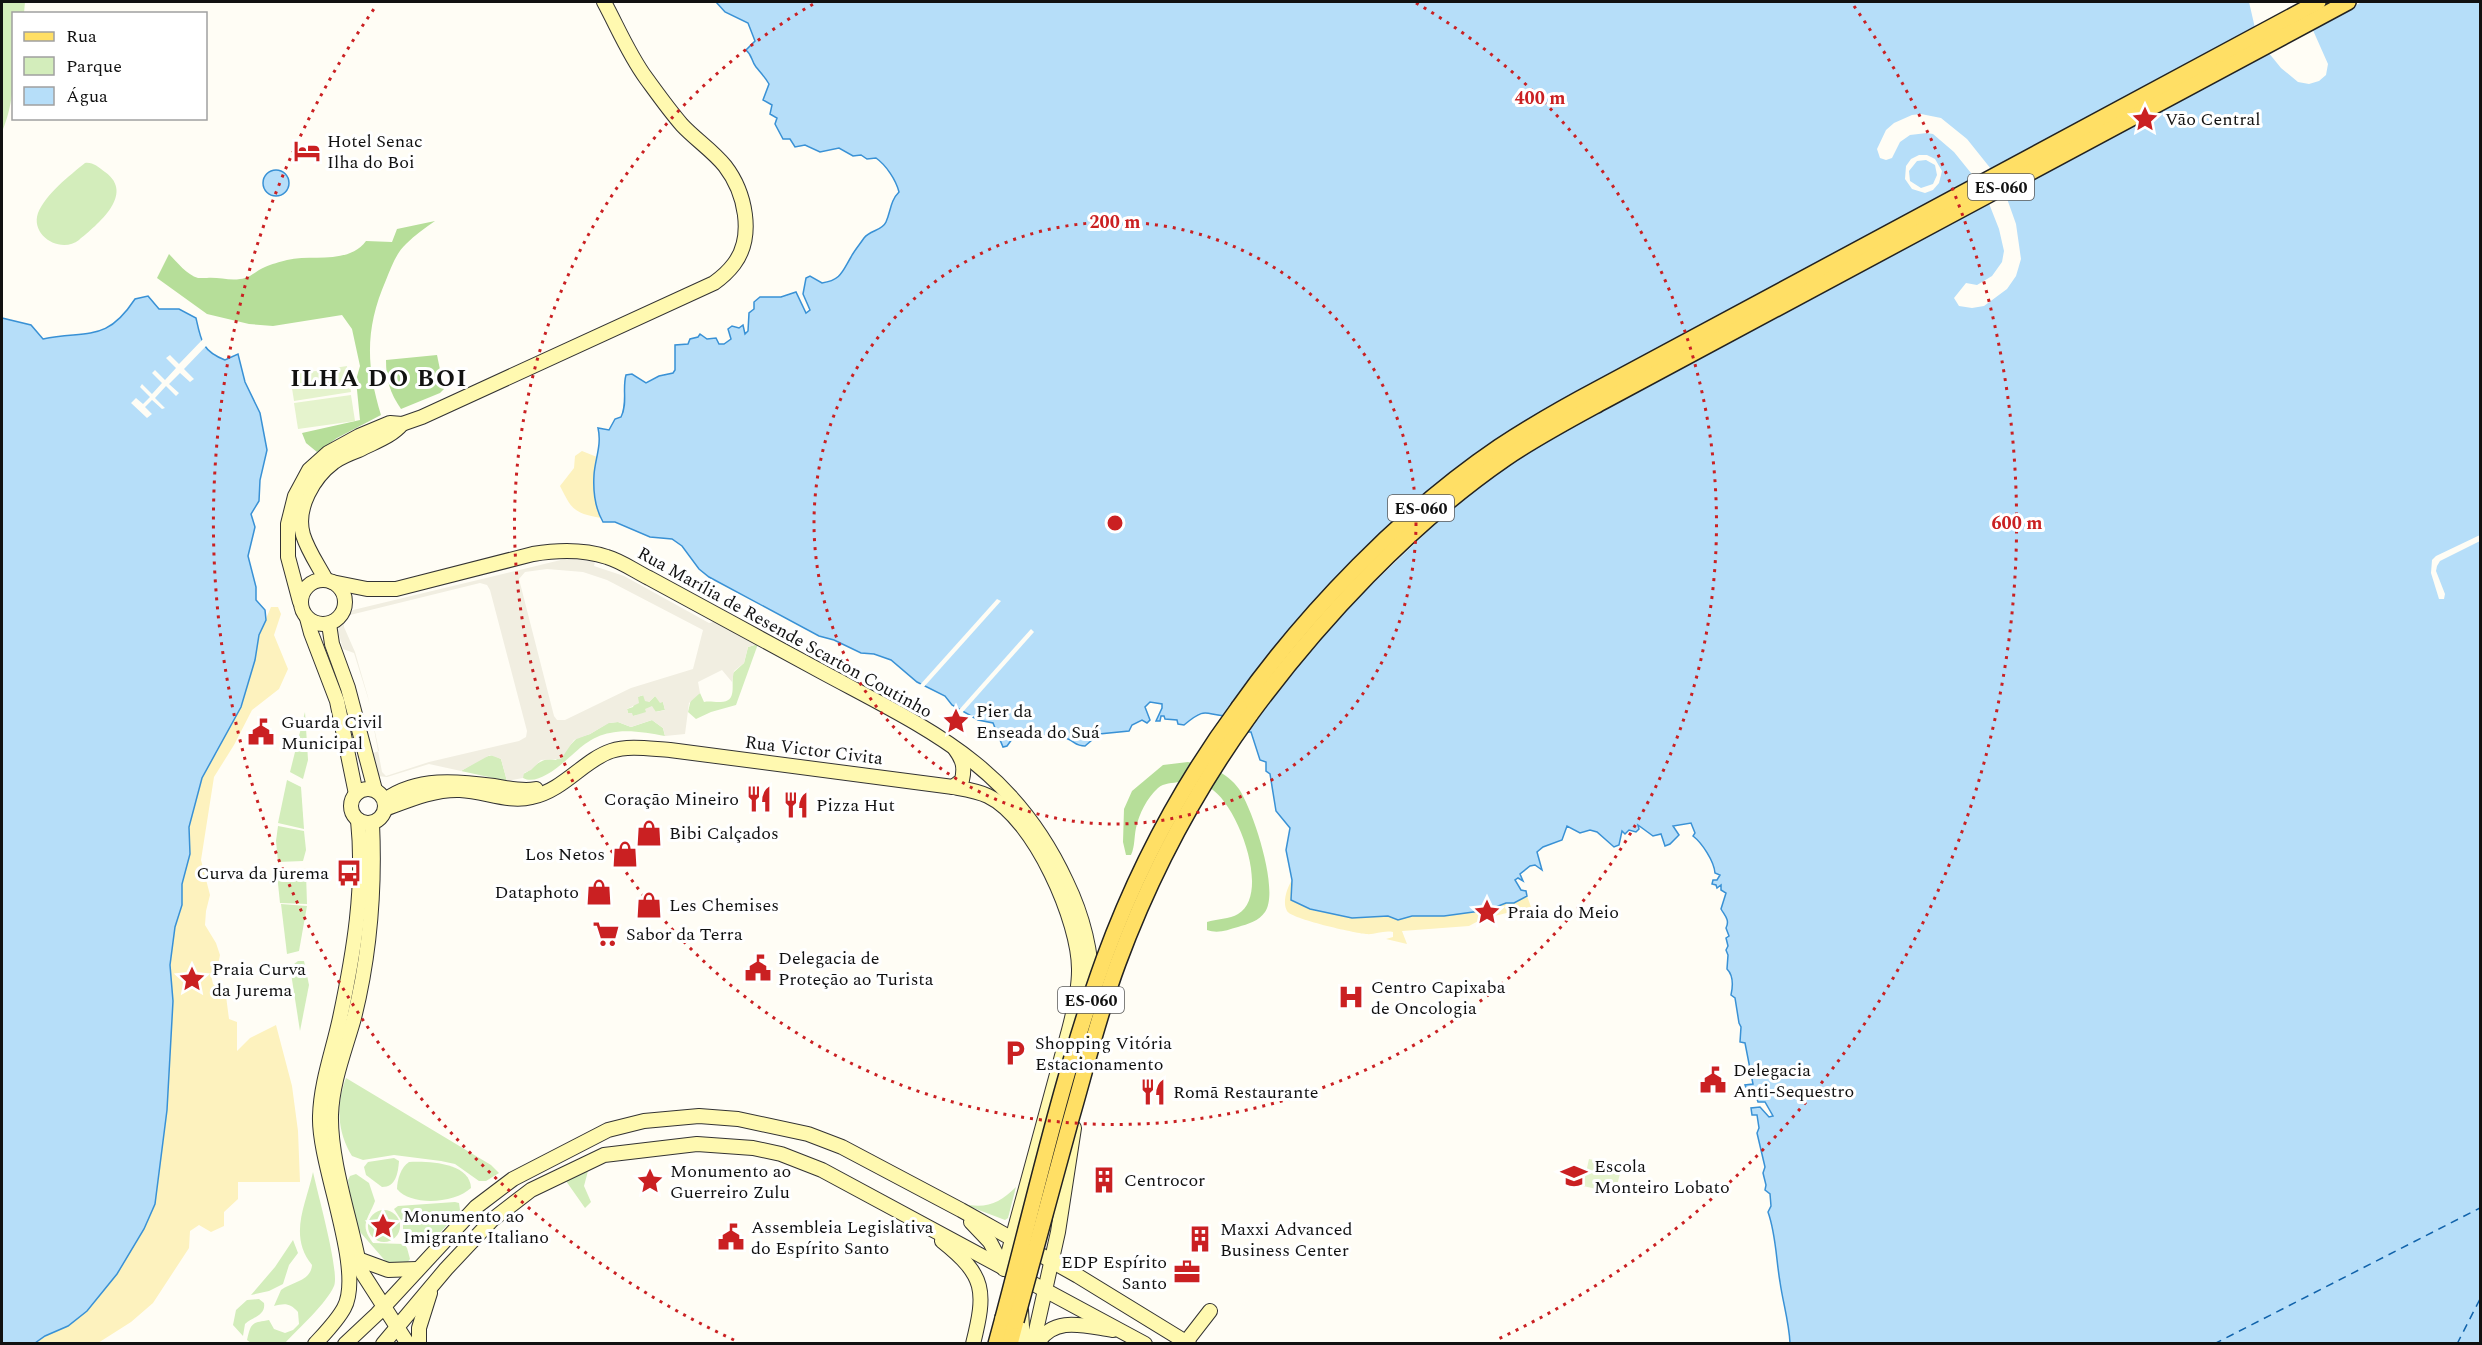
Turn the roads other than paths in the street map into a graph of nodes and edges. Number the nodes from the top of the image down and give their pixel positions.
1 (604, 2) edge
2 (2318, 2) edge
3 (2348, 2) edge
4 (402, 424) junction
5 (329, 581) junction
6 (300, 602) junction
7 (307, 618) junction
8 (329, 624) junction
9 (952, 744) junction
10 (953, 787) junction
11 (356, 794) junction
12 (381, 800) junction
13 (365, 821) junction
14 (961, 1210) junction
15 (913, 1217) junction
16 (1011, 1240) junction
17 (1055, 1245) junction
18 (358, 1259) junction
19 (1051, 1261) junction
20 (417, 1269) junction
21 (1004, 1269) junction
22 (1078, 1276) junction
23 (433, 1284) junction
24 (1045, 1289) junction
25 (383, 1307) junction
26 (1210, 1311) dead end
27 (397, 1328) junction
28 (1124, 1331) junction
29 (1187, 1343) edge
30 (315, 1344) edge
31 (345, 1344) edge
32 (383, 1344) edge
33 (408, 1344) edge
34 (419, 1344) edge
35 (973, 1344) edge
36 (996, 1344) edge
37 (1010, 1344) edge
38 (1023, 1344) edge
39 (1035, 1344) edge
40 (1145, 1344) edge

1 - 4 street
2 - 36 main road, ES-060, bridge
3 - 37 main road, ES-060, bridge
4 - 5 street
4 - 6 street
5 - 6 street
5 - 8 street
5 - 9 street, Rua Marília de Resende Scarton Coutinho
6 - 7 street
7 - 8 street
7 - 11 street
8 - 12 street
9 - 10 street
9 - 17 street, Rua Marília de Resende Scarton Coutinho
10 - 12 street, Rua Victor Civita
10 - 16 street
11 - 12 street
11 - 13 street
12 - 13 street
13 - 18 street
13 - 30 street
14 - 16 street
14 - 20 street
14 - 21 street
15 - 21 street
15 - 23 street
15 - 35 street
16 - 19 street
16 - 21 street
17 - 19 street, Rua Marília de Resende Scarton Coutinho
17 - 22 street
18 - 20 street
18 - 25 street
19 - 22 street
19 - 24 street, Rua Marília de Resende Scarton Coutinho
20 - 25 street
21 - 24 street
21 - 38 street
22 - 29 street
23 - 27 street
23 - 34 street
24 - 28 street
24 - 39 street, Rua Marília de Resende Scarton Coutinho
25 - 27 street
25 - 31 street
26 - 29 street
27 - 32 street
27 - 33 street
28 - 39 street
28 - 40 street

